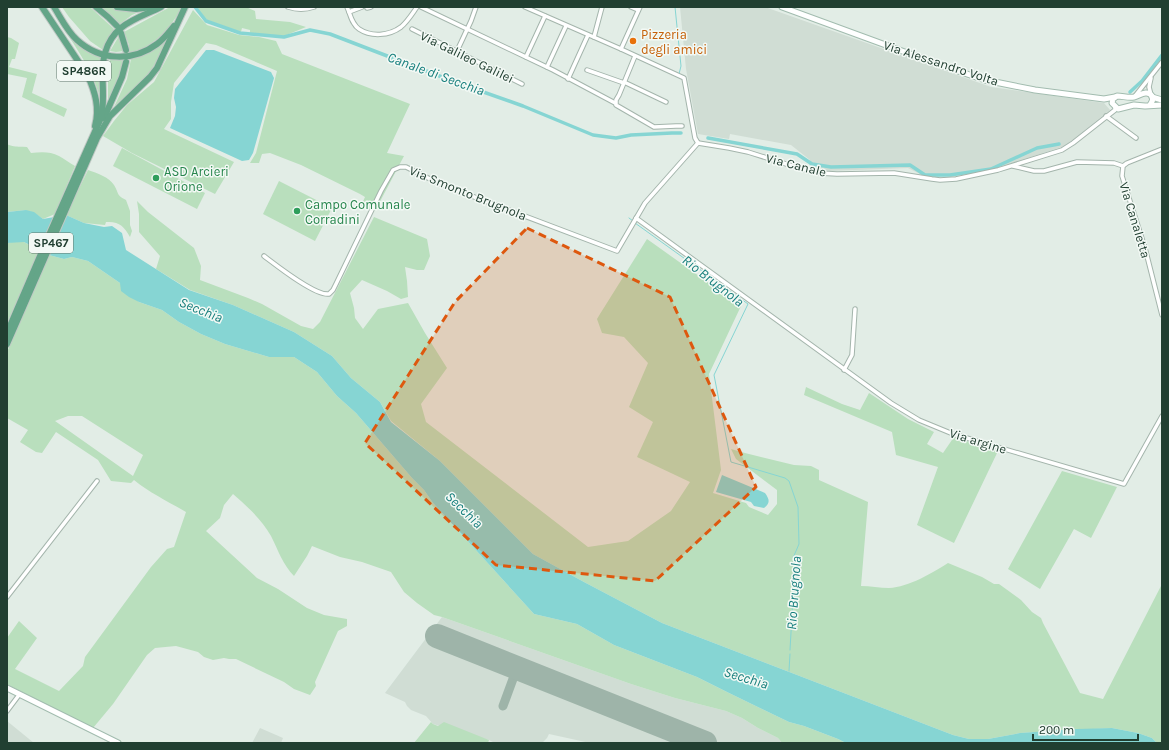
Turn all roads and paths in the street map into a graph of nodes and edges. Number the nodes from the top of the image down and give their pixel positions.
1 (42, 7) edge
2 (54, 7) edge
3 (96, 7) edge
4 (117, 7) edge
5 (152, 7) edge
6 (161, 7) edge
7 (185, 7) edge
8 (288, 7) edge
9 (314, 7) edge
10 (347, 7) edge
11 (362, 7) edge
12 (367, 7) edge
13 (371, 7) edge
14 (417, 7) edge
15 (421, 7) edge
16 (476, 7) edge
17 (525, 7) edge
18 (602, 7) edge
19 (631, 7) edge
20 (782, 7) edge
21 (532, 9) edge
22 (639, 9) edge
23 (349, 12) junction
24 (545, 16) junction
25 (180, 19) junction
26 (117, 26) dead end
27 (566, 26) junction
28 (467, 29) junction
29 (412, 30) dead end
30 (121, 33) dead end
31 (588, 35) junction
32 (594, 37) junction
33 (621, 49) junction
34 (126, 50) dead end
35 (457, 51) junction
36 (635, 56) junction
37 (526, 57) junction
38 (126, 62) dead end
39 (1162, 62) edge
40 (548, 67) junction
41 (586, 70) dead end
42 (1151, 77) junction
43 (568, 79) junction
44 (624, 82) junction
45 (522, 84) dead end
46 (1152, 96) junction
47 (1115, 97) junction
48 (1132, 97) junction
49 (1104, 99) junction
50 (1162, 100) edge
51 (666, 102) dead end
52 (615, 103) junction
53 (1114, 105) junction
54 (1150, 105) junction
55 (1162, 105) edge
56 (1106, 116) junction
57 (682, 126) dead end
58 (97, 138) junction
59 (1136, 138) dead end
60 (698, 143) junction
61 (92, 144) junction
62 (1162, 149) edge
63 (1012, 166) junction
64 (1123, 166) junction
65 (635, 221) junction
66 (264, 256) dead end
67 (855, 309) dead end
68 (1162, 315) edge
69 (7, 333) edge
70 (8, 342) edge
71 (844, 370) junction
72 (1162, 416) edge
73 (1161, 421) edge
74 (97, 481) dead end
75 (7, 597) edge
76 (7, 688) edge
77 (19, 695) junction
78 (7, 711) edge
79 (118, 743) edge

1 - 61 main road, SP486R
2 - 25 main road, SP486R
3 - 26 main road
4 - 5 main road
6 - 61 main road
7 - 25 main road, SP467
8 - 9 street
10 - 23 street
11 - 23 street
12 - 13 street
14 - 23 street
15 - 28 street
16 - 28 street
17 - 21 street
18 - 32 street
19 - 22 street
20 - 49 main road, Via Alessandro Volta
21 - 24 street
22 - 33 street
24 - 27 street
24 - 37 street
25 - 58 main road, SP467
27 - 31 street
27 - 40 street
28 - 35 street
28 - 37 street
29 - 35 street, Via Galileo Galilei
30 - 34 main road, SP486R
31 - 32 street
31 - 43 street
32 - 33 street
33 - 36 street
35 - 45 street, Via Galileo Galilei
36 - 44 street
36 - 60 street
37 - 40 street
38 - 58 main road, SP486R
39 - 42 street
40 - 43 street
41 - 44 street
42 - 46 street
42 - 48 street
43 - 52 street
44 - 51 street
44 - 52 street
46 - 48 main road
46 - 50 main road
46 - 54 main road
47 - 48 main road
47 - 49 main road
47 - 53 main road
49 - 53 main road
52 - 57 street
53 - 54 main road
53 - 56 street, Via Canale
54 - 55 main road
56 - 59 street
56 - 63 street, Via Canale
58 - 61 main road, SP467
60 - 63 street, Via Canale
60 - 65 street, Via Smonto Brugnola
61 - 69 main road, SP467
61 - 70 main road, SP467
62 - 64 street, Via Canaletta
63 - 64 street
64 - 68 street, Via Canaletta
65 - 66 street, Via Smonto Brugnola
65 - 71 street, Via argine
67 - 71 street
71 - 73 street, Via argine
72 - 73 street
74 - 75 street
76 - 77 main road
77 - 78 street
77 - 79 main road

